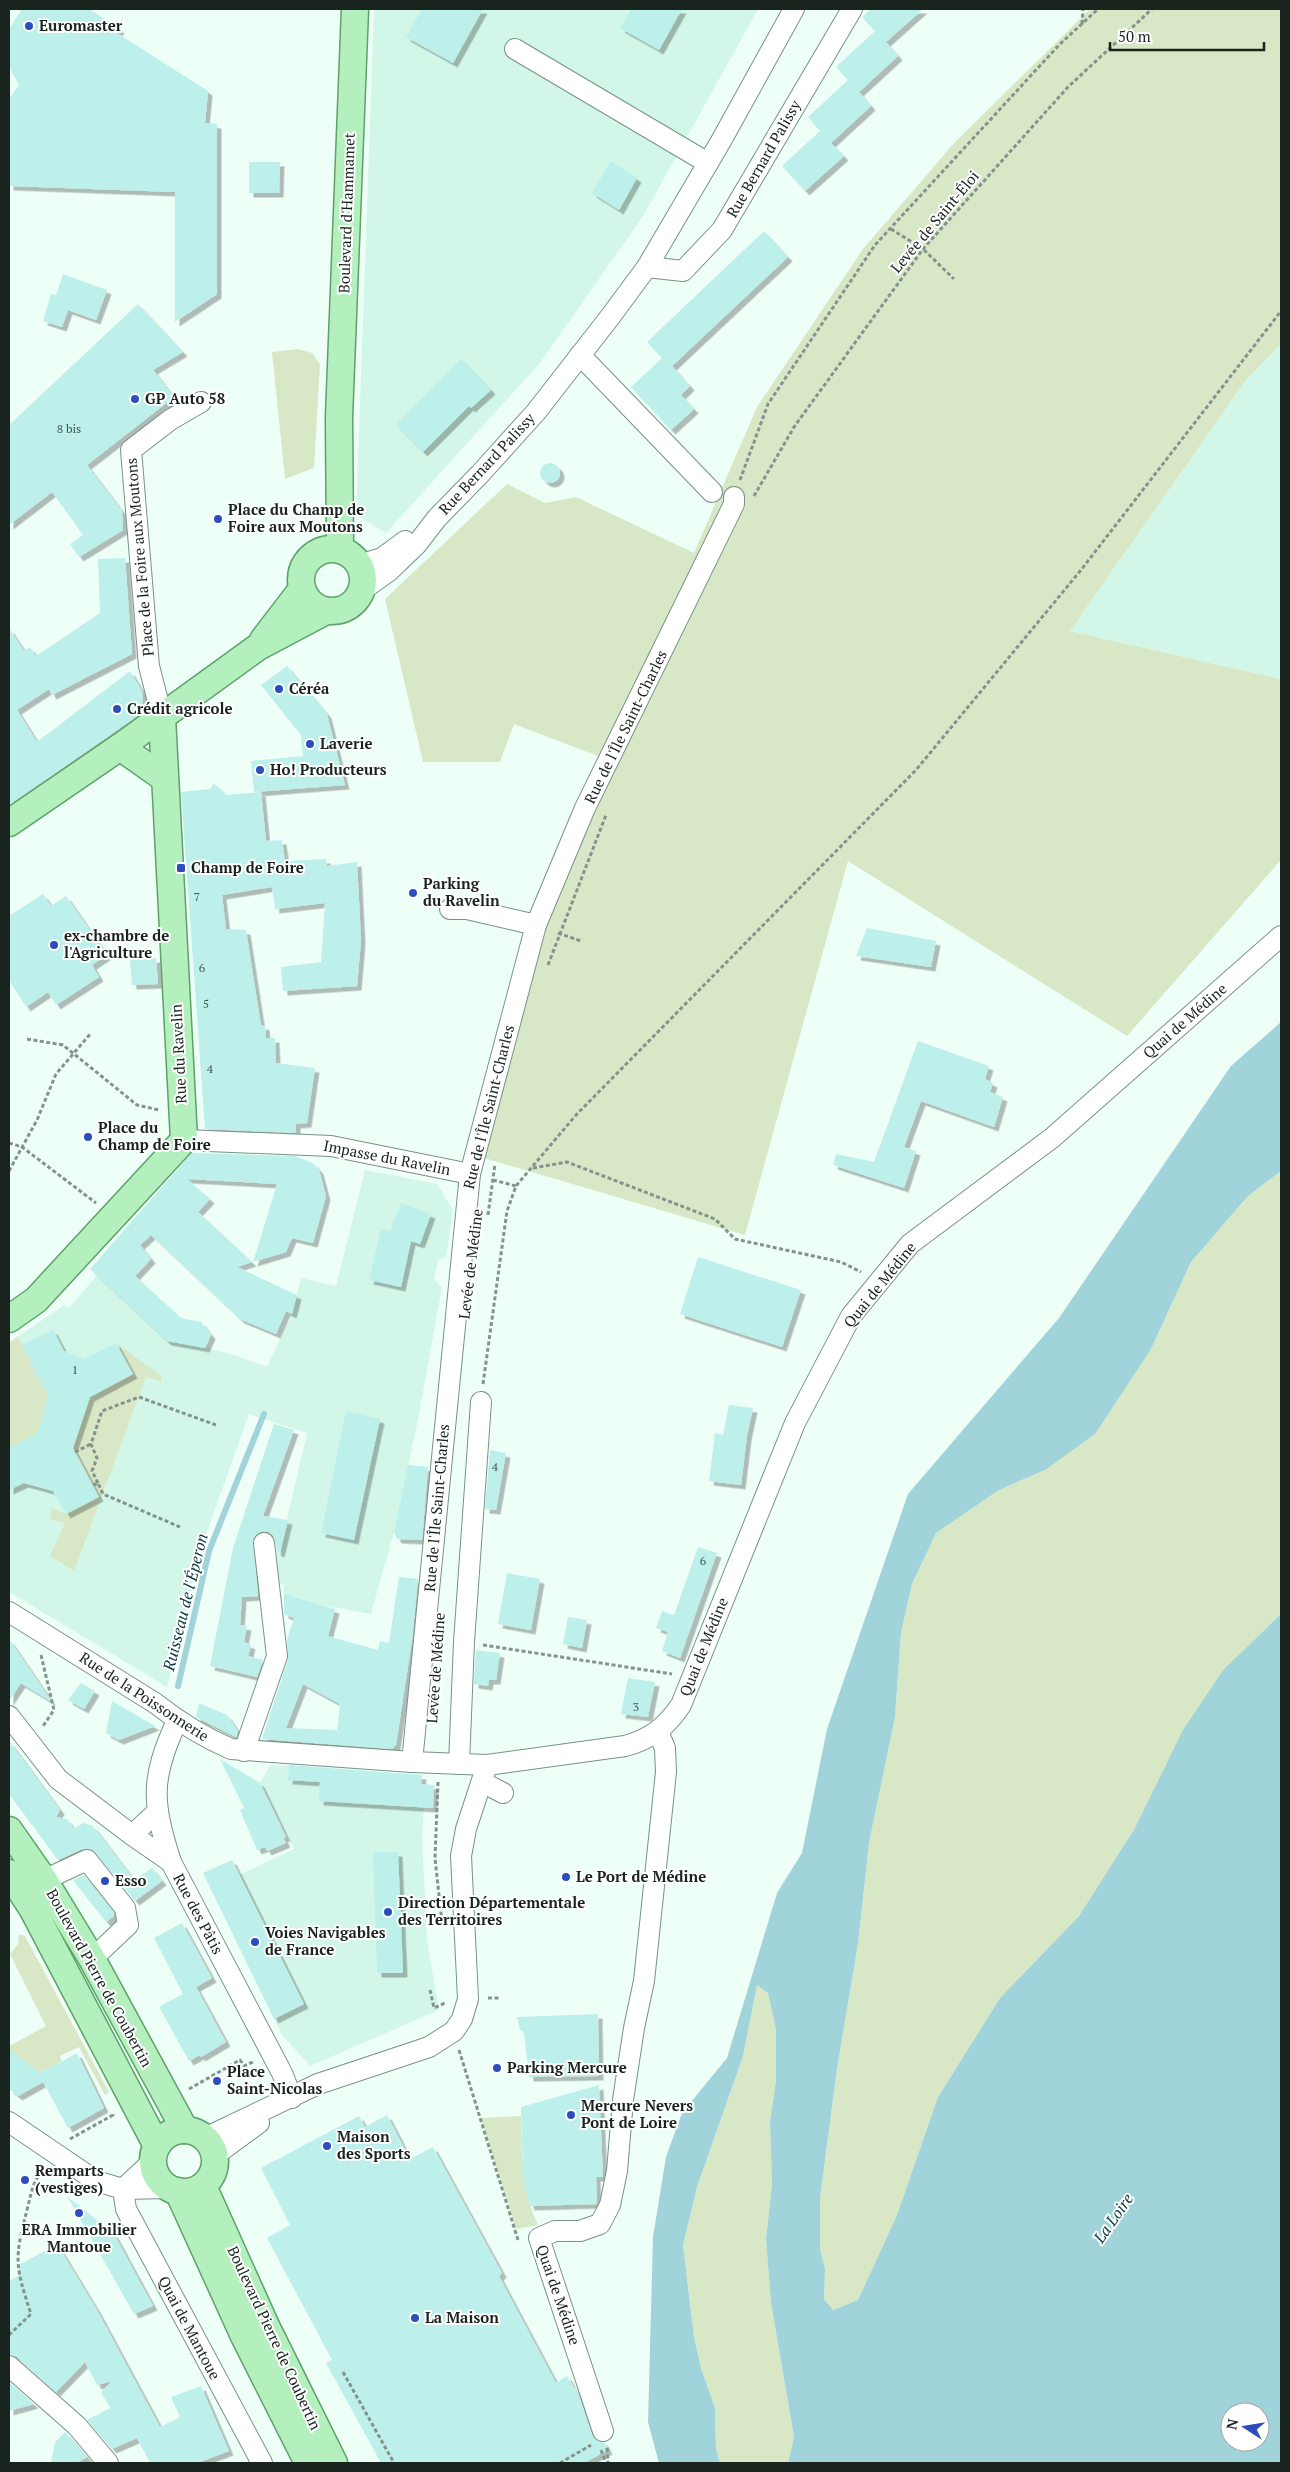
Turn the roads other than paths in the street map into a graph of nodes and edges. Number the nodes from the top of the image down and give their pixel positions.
1 (355, 9) edge
2 (794, 9) edge
3 (852, 9) edge
4 (515, 49) dead end
5 (708, 163) junction
6 (647, 267) junction
7 (580, 355) junction
8 (201, 402) dead end
9 (712, 492) dead end
10 (742, 499) road end
11 (437, 518) junction
12 (340, 556) junction
13 (302, 589) junction
14 (361, 591) junction
15 (326, 611) junction
16 (258, 647) junction
17 (162, 717) junction
18 (120, 747) junction
19 (164, 778) junction
20 (9, 823) edge
21 (450, 909) dead end
22 (536, 925) junction
23 (1281, 936) edge
24 (184, 1140) junction
25 (470, 1174) junction
26 (9, 1319) edge
27 (481, 1402) road end
28 (264, 1543) dead end
29 (9, 1612) edge
30 (9, 1716) edge
31 (177, 1721) junction
32 (658, 1732) junction
33 (244, 1751) junction
34 (412, 1762) junction
35 (440, 1764) joint
36 (459, 1764) junction
37 (484, 1773) junction
38 (503, 1793) dead end
39 (156, 1812) junction
40 (9, 1830) edge
41 (132, 1835) junction
42 (171, 1862) junction
43 (9, 1873) edge
44 (44, 1880) junction
45 (92, 1959) junction
46 (292, 2098) junction
47 (9, 2122) edge
48 (201, 2142) junction
49 (155, 2154) junction
50 (183, 2188) junction
51 (123, 2189) junction
52 (9, 2366) edge
53 (600, 2436) road end
54 (108, 2463) edge
55 (262, 2463) edge
56 (308, 2463) edge
57 (334, 2463) edge

1 - 12 main road, Boulevard d'Hammamet
2 - 5 street, Rue Bernard Palissy
3 - 6 street, Rue Bernard Palissy
4 - 5 street
5 - 6 street, Rue Bernard Palissy
6 - 7 street, Rue Bernard Palissy
7 - 9 street
7 - 11 street, Rue Bernard Palissy
8 - 17 street, Place de la Foire aux Moutons
10 - 22 street, Rue de l'Île Saint-Charles
11 - 12 street, Rue Bernard Palissy
11 - 14 street, Rue Bernard Palissy
12 - 13 main road
12 - 14 main road
13 - 15 main road
13 - 16 main road
14 - 15 main road
15 - 16 main road
16 - 17 main road
17 - 18 main road
17 - 19 main road, Rue du Ravelin
18 - 19 main road
18 - 20 main road
19 - 24 main road, Rue du Ravelin
21 - 22 street
22 - 25 street, Rue de l'Île Saint-Charles
23 - 32 street, Quai de Médine
24 - 25 street, Impasse du Ravelin
24 - 26 main road
25 - 34 street, Rue de l'Île Saint-Charles
27 - 36 street
28 - 33 street
29 - 31 street, Rue de la Poissonnerie
30 - 41 street
31 - 33 street, Rue de la Poissonnerie
31 - 39 street, Rue des Pâtis
32 - 37 street, Quai de Médine
32 - 53 street, Quai de Médine
33 - 34 street, Rue de la Poissonnerie
34 - 35 street, Rue de la Poissonnerie
35 - 36 street, Quai de Médine
36 - 37 street, Quai de Médine
37 - 38 street
37 - 46 street
39 - 41 street
39 - 42 street, Rue des Pâtis
40 - 44 main road, Boulevard Pierre de Coubertin
41 - 42 street
42 - 46 street, Rue des Pâtis
43 - 49 main road, Boulevard Pierre de Coubertin
44 - 45 main road, Boulevard Pierre de Coubertin
44 - 45 street
45 - 48 main road, Boulevard Pierre de Coubertin
46 - 48 street
47 - 51 street
48 - 49 main road
48 - 50 main road
49 - 50 main road
49 - 51 street
50 - 51 street
50 - 56 main road, Boulevard Pierre de Coubertin
50 - 57 main road, Boulevard Pierre de Coubertin
51 - 55 street, Quai de Mantoue
52 - 54 street

